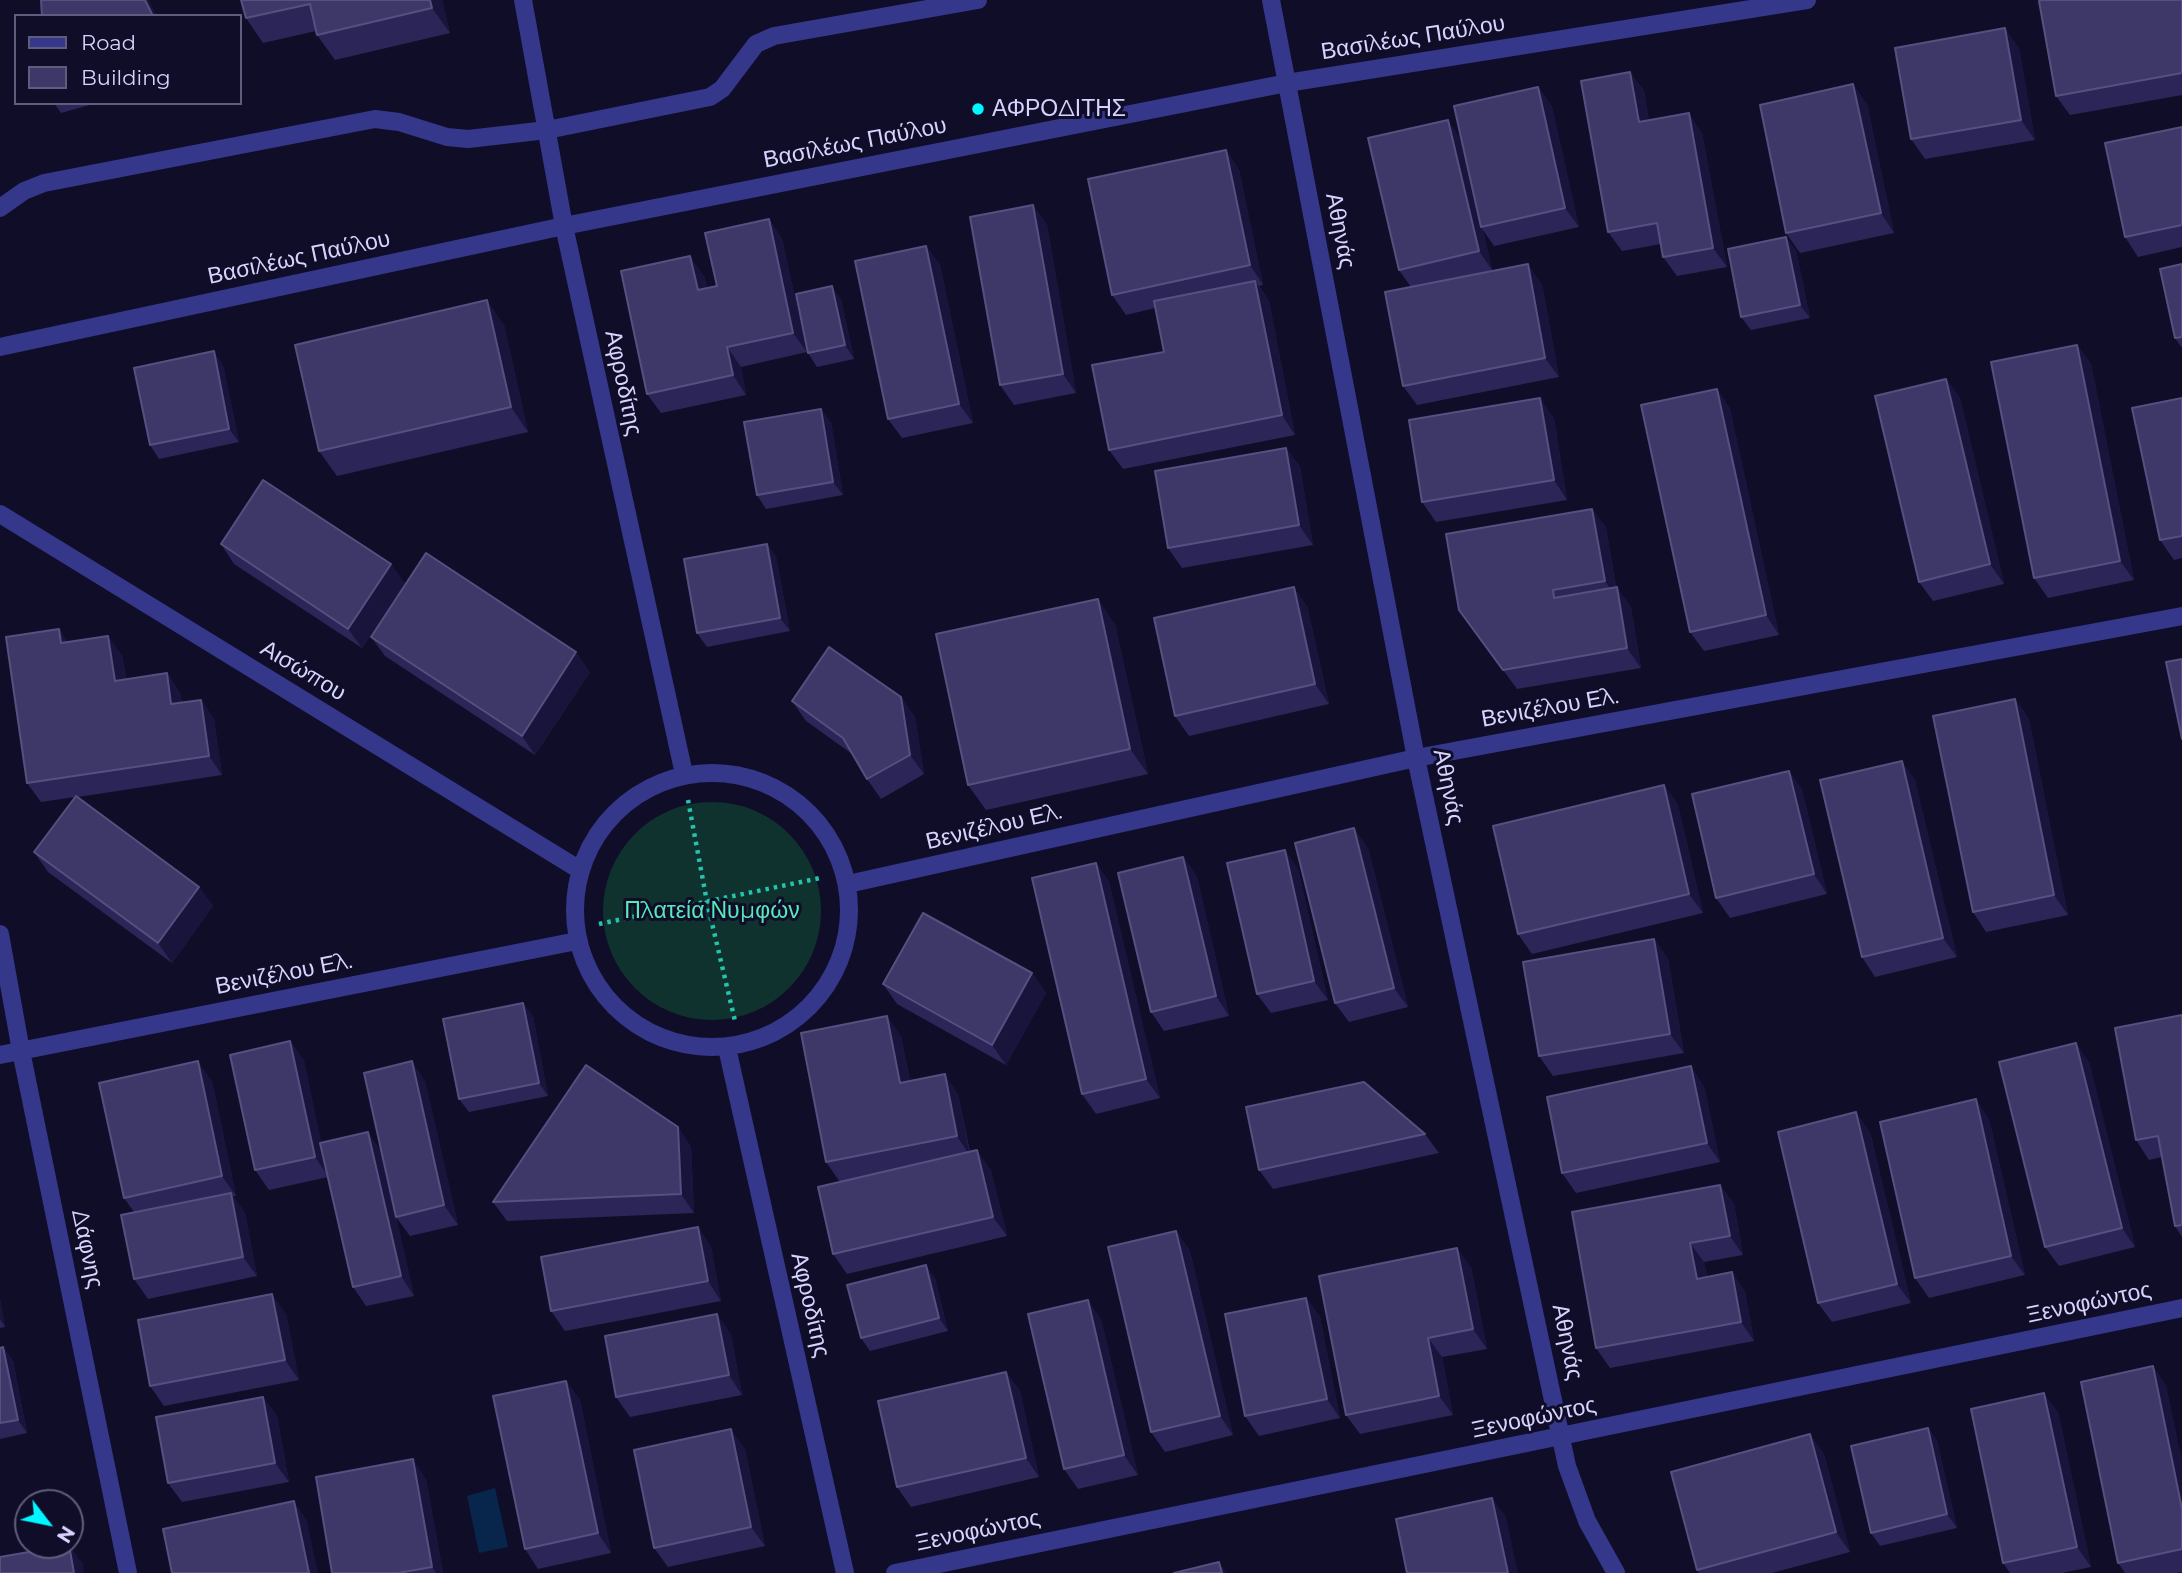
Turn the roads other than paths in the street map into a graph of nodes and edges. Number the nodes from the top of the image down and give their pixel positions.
1 (523, 0) edge
2 (978, 0) edge
3 (1271, 0) edge
4 (1807, 0) edge
5 (1287, 83) junction
6 (547, 130) junction
7 (0, 208) edge
8 (564, 226) junction
9 (0, 347) edge
10 (0, 514) edge
11 (2182, 617) edge
12 (1416, 758) junction
13 (684, 774) junction
14 (580, 870) junction
15 (846, 879) junction
16 (0, 934) edge
17 (576, 935) junction
18 (734, 1047) junction
19 (21, 1051) junction
20 (0, 1055) edge
21 (2182, 1308) edge
22 (1562, 1437) junction
23 (128, 1573) edge
24 (845, 1573) edge
25 (895, 1573) edge
26 (1616, 1573) edge

1 - 6 street, Αφροδίτης
2 - 6 street
3 - 5 street, Αθηνάς
4 - 5 street, Βασιλέως Παύλου
5 - 8 street, Βασιλέως Παύλου
5 - 12 street, Αθηνάς
6 - 7 street
6 - 8 street, Αφροδίτης
8 - 9 street, Βασιλέως Παύλου
8 - 13 street, Αφροδίτης
10 - 14 street, Αισώπου
11 - 12 street, Βενιζέλου Ελ.
12 - 15 street, Βενιζέλου Ελ.
12 - 22 street, Αθηνάς
13 - 14 street
13 - 15 street
14 - 17 street
15 - 18 street
16 - 19 street, Δάφνης
17 - 18 street
17 - 19 street, Βενιζέλου Ελ.
18 - 24 street, Αφροδίτης
19 - 20 street, Βενιζέλου Ελ.
19 - 23 street, Δάφνης
21 - 22 street, Ξενοφώντος
22 - 25 street, Ξενοφώντος
22 - 26 street, Αθηνάς

